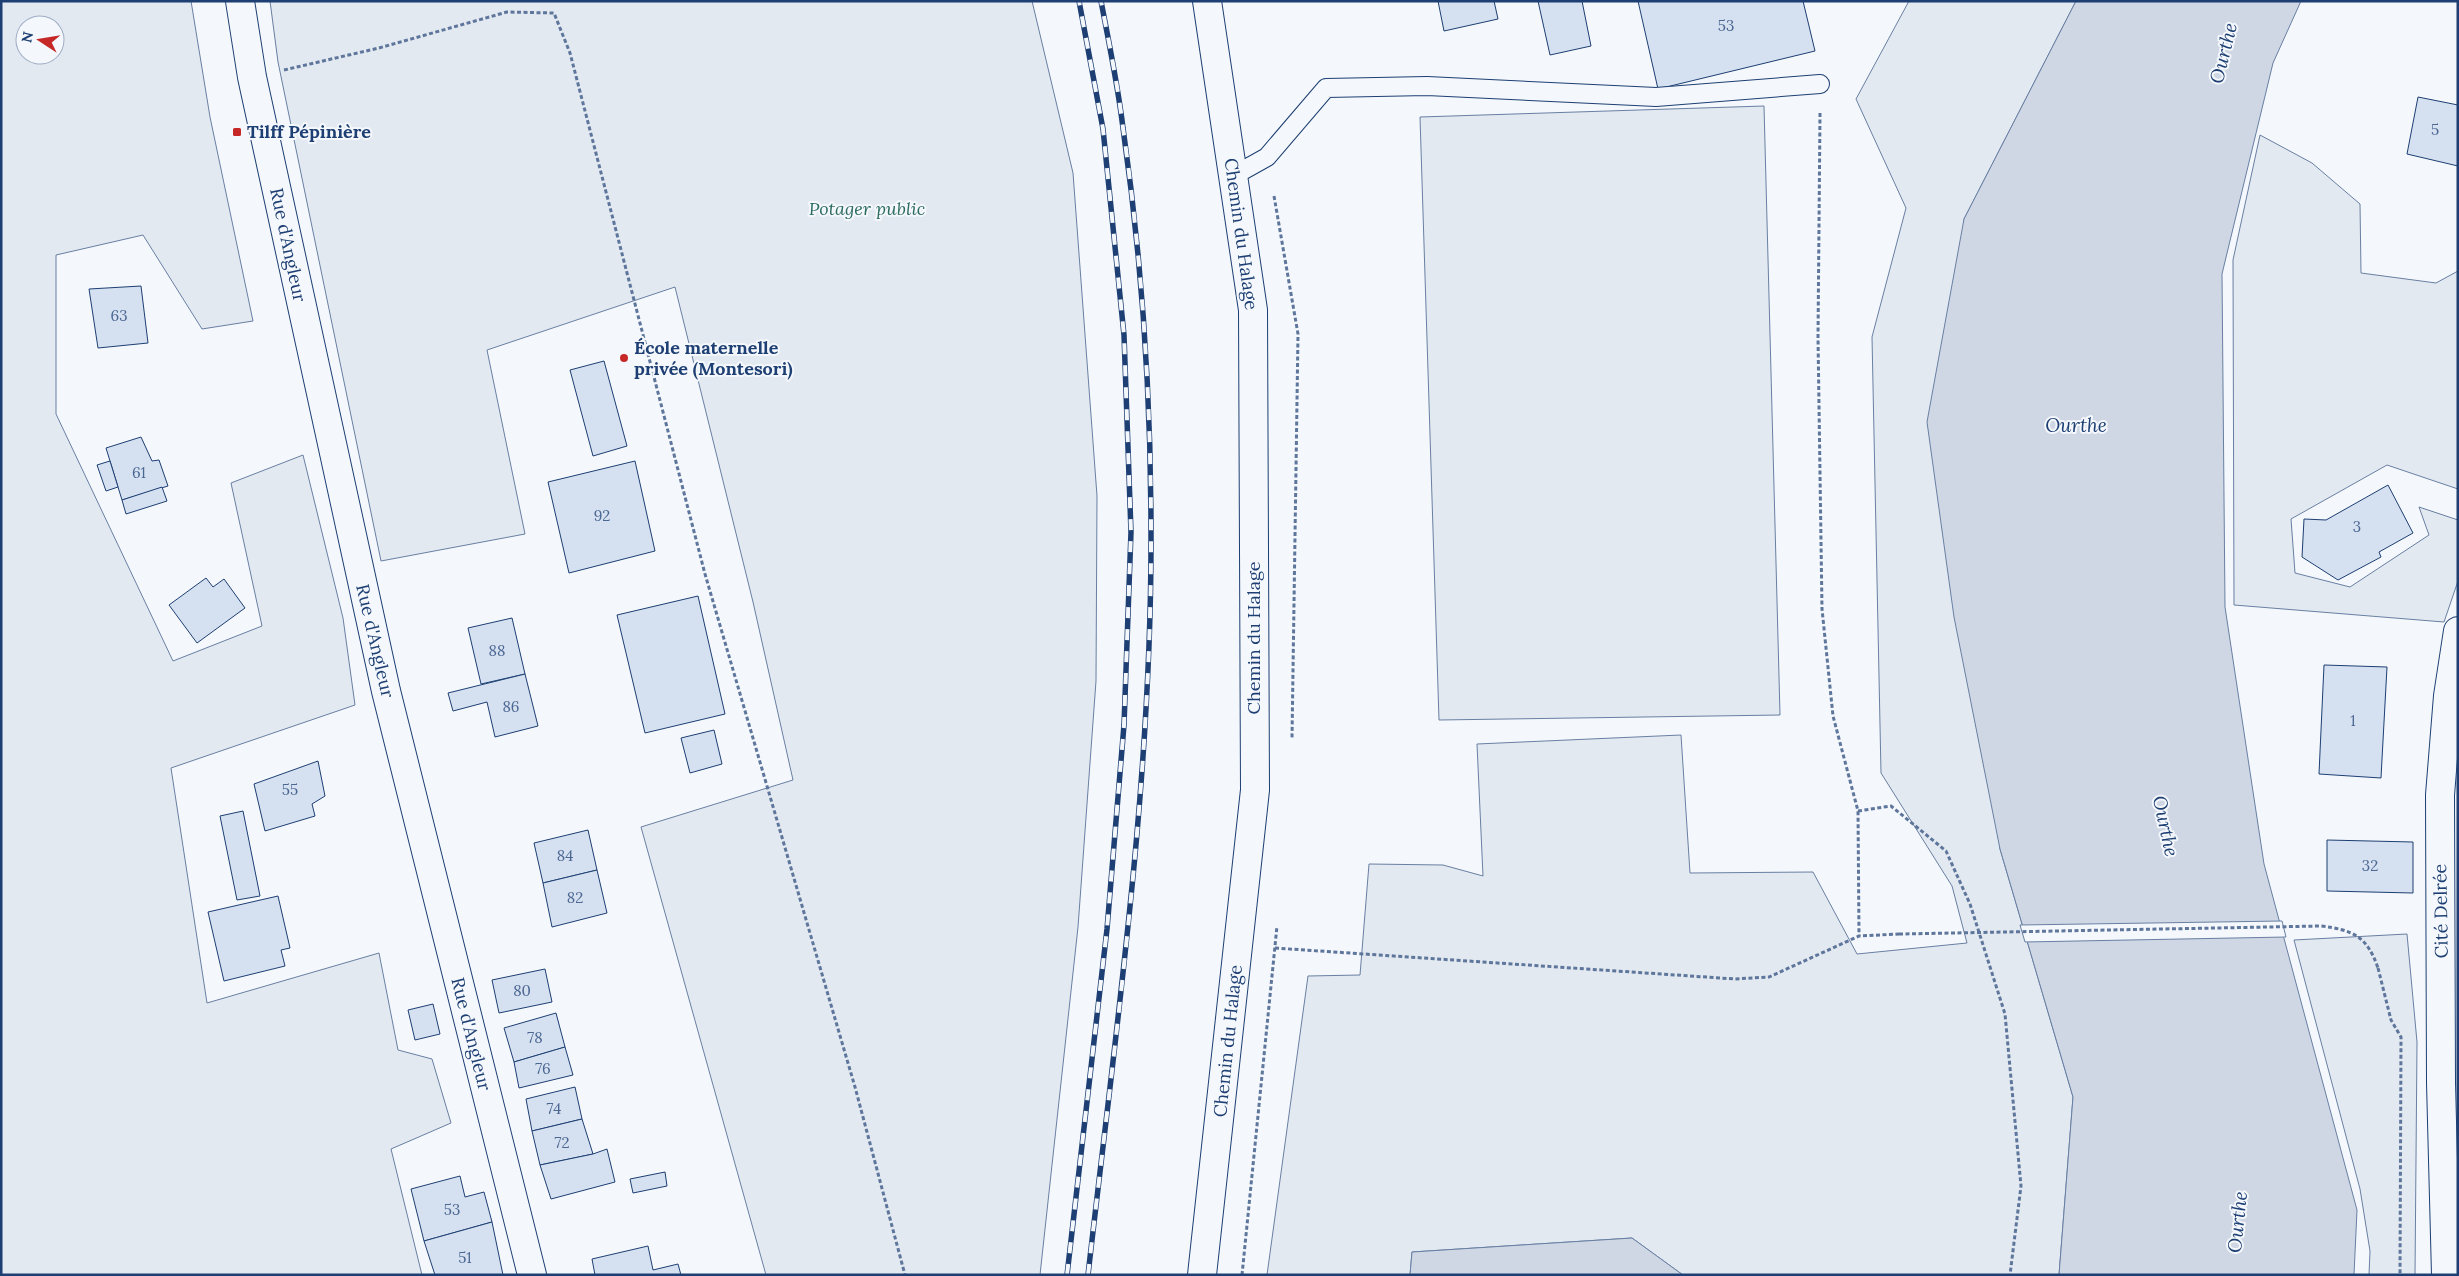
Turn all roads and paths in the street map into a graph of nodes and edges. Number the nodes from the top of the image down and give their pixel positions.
1 (240, 1) edge
2 (1207, 1) edge
3 (252, 77) junction
4 (1820, 84) joint
5 (1233, 176) junction
6 (2458, 632) edge
7 (1858, 811) junction
8 (1859, 936) junction
9 (2450, 1028) edge
10 (2450, 1260) edge
11 (532, 1275) edge
12 (905, 1275) edge
13 (1202, 1275) edge
14 (1242, 1275) edge
15 (2010, 1275) edge
16 (2400, 1275) edge

1 - 3 street, Rue d'Angleur
2 - 5 street, Chemin du Halage
3 - 11 street, Rue d'Angleur
3 - 12 path
4 - 5 lane
4 - 7 path
5 - 13 street, Chemin du Halage
6 - 9 street, Cité Delrée
7 - 8 path
7 - 15 path
8 - 14 path
8 - 16 path, bridge
9 - 10 street, Cité Delrée

